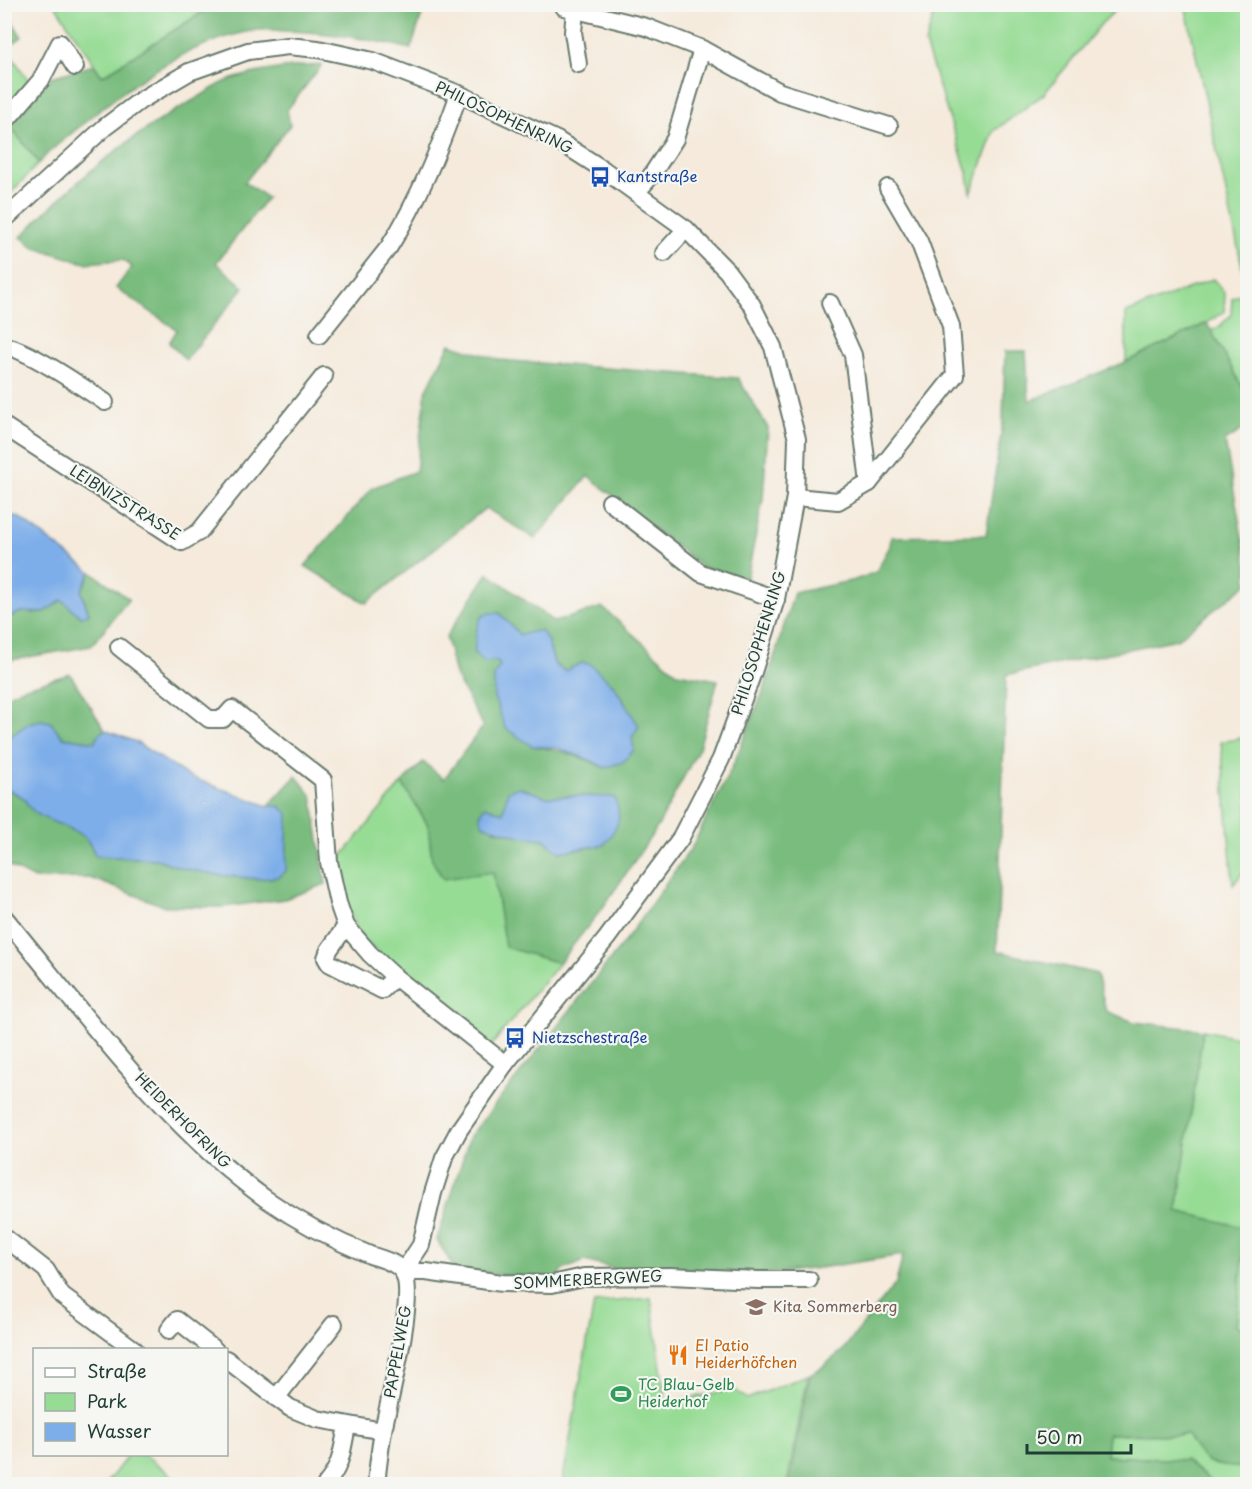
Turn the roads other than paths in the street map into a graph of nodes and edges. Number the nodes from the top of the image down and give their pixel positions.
1 (702, 49) junction
2 (578, 64) dead end
3 (75, 67) dead end
4 (459, 94) junction
5 (4, 123) edge
6 (889, 126) dead end
7 (888, 188) dead end
8 (637, 192) junction
9 (4, 220) edge
10 (686, 229) junction
11 (664, 253) dead end
12 (830, 303) dead end
13 (319, 334) dead end
14 (4, 346) edge
15 (324, 376) dead end
16 (105, 402) dead end
17 (4, 426) edge
18 (869, 483) junction
19 (795, 497) junction
20 (610, 502) dead end
21 (776, 598) junction
22 (119, 647) dead end
23 (4, 917) edge
24 (346, 926) junction
25 (395, 977) junction
26 (505, 1064) junction
27 (4, 1237) edge
28 (404, 1272) junction
29 (809, 1280) dead end
30 (334, 1324) dead end
31 (169, 1330) dead end
32 (132, 1348) edge
33 (212, 1348) edge
34 (228, 1363) edge
35 (276, 1398) junction
36 (347, 1426) junction
37 (383, 1431) junction
38 (326, 1485) edge
39 (376, 1485) edge

1 - 2 street
1 - 6 street
1 - 8 street
3 - 5 street
4 - 8 street, PHILOSOPHENRING
4 - 9 street, PHILOSOPHENRING
4 - 13 street
7 - 18 street
8 - 10 street, PHILOSOPHENRING
10 - 11 street
10 - 19 street, PHILOSOPHENRING
12 - 18 street
14 - 16 street
15 - 17 street, LEIBNIZSTRASSE
18 - 19 street
19 - 21 street, PHILOSOPHENRING
20 - 21 street
21 - 26 street, PHILOSOPHENRING
22 - 24 street
23 - 28 street, HEIDERHOFRING
24 - 25 street
24 - 25 street
25 - 26 street
26 - 28 street, PHILOSOPHENRING
27 - 32 street
28 - 29 street, SOMMERBERGWEG
28 - 37 street, PAPPELWEG
30 - 35 street
31 - 33 street
34 - 35 street
35 - 36 street
36 - 37 street
36 - 38 street
37 - 39 street, PAPPELWEG

